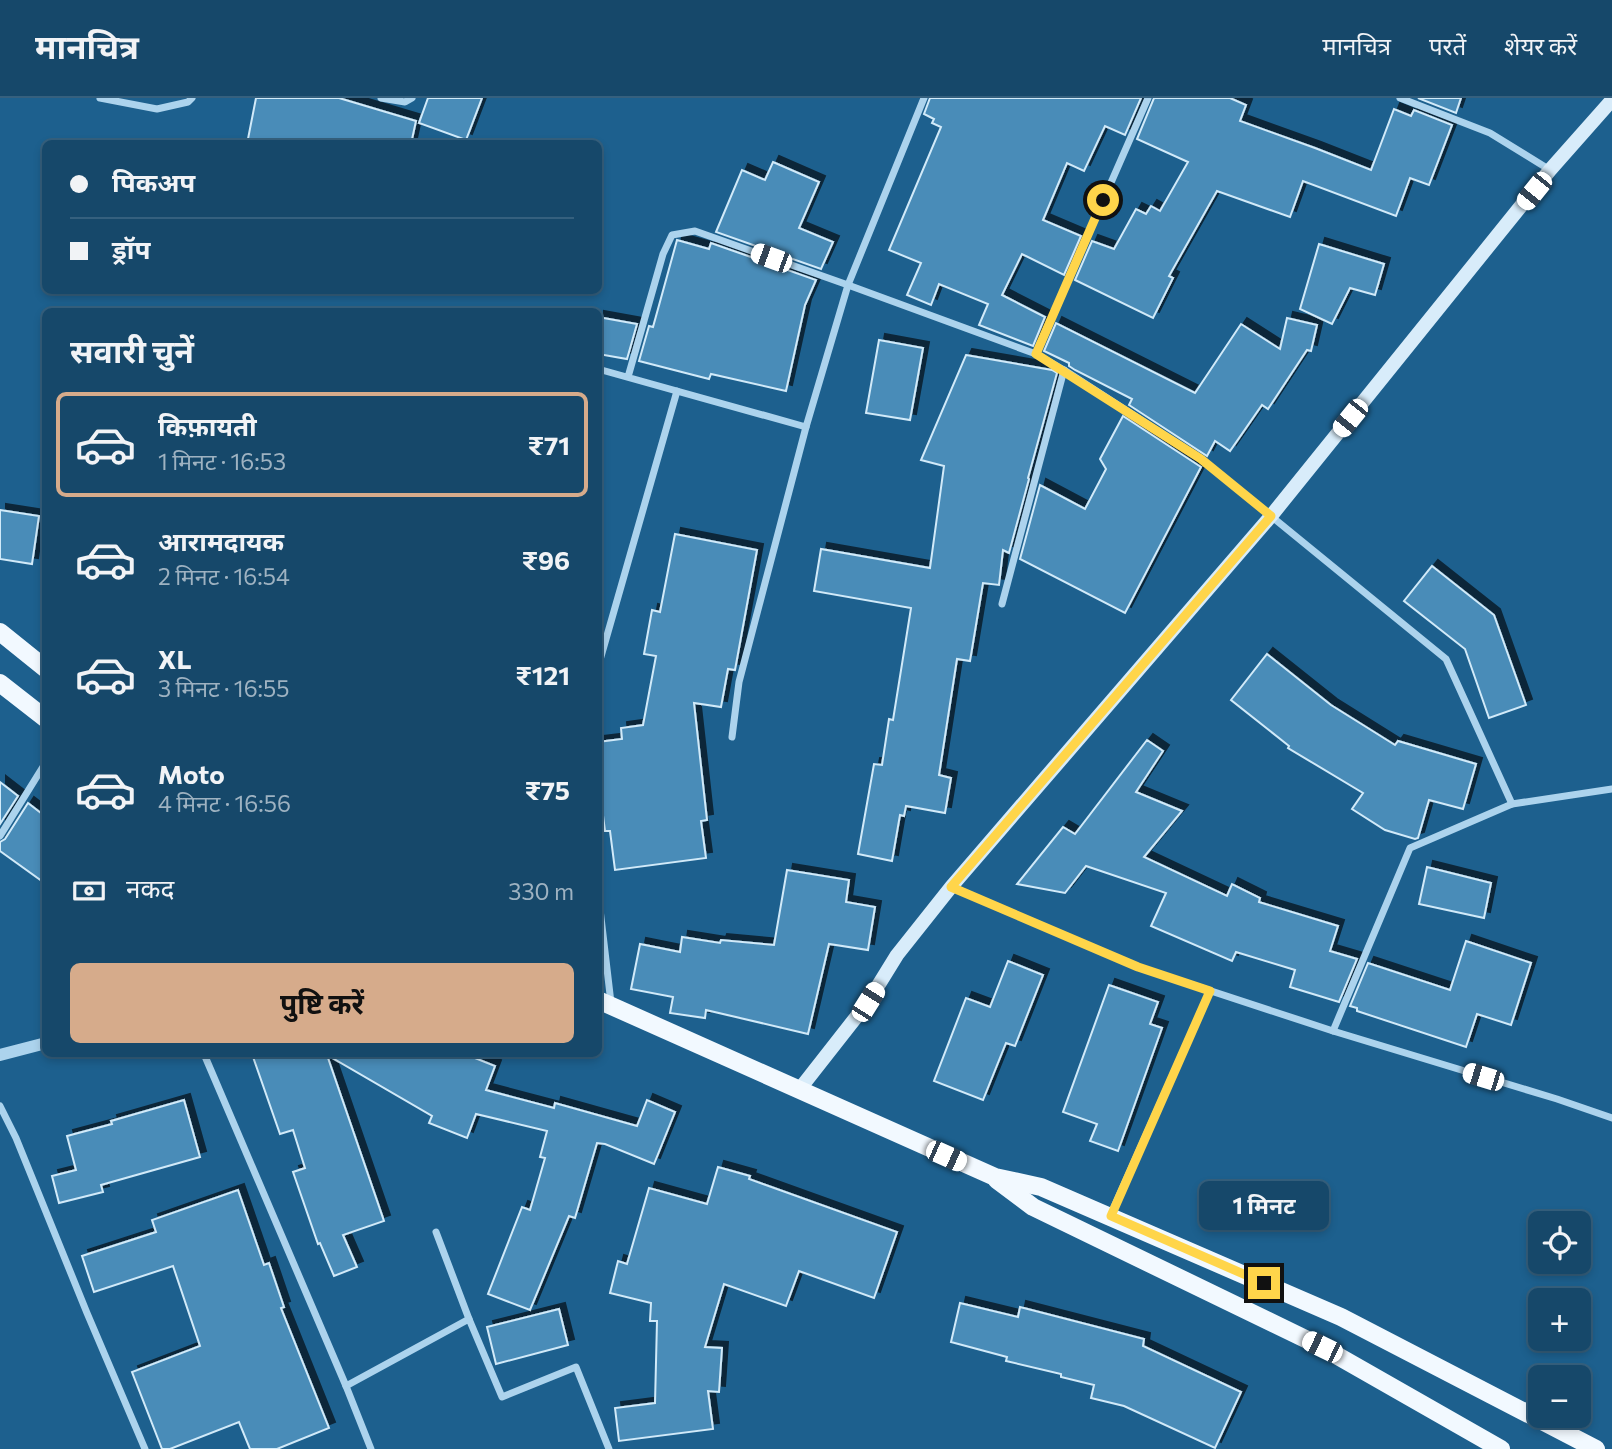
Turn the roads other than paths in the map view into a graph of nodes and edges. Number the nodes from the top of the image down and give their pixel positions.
1 (100, 98) edge
2 (192, 98) edge
3 (382, 98) edge
4 (412, 98) edge
5 (924, 98) edge
6 (1148, 98) edge
7 (1400, 98) edge
8 (1612, 100) edge
9 (1550, 170) junction
10 (848, 285) junction
11 (1036, 354) junction
12 (602, 370) edge
13 (1064, 370) junction
14 (628, 377) junction
15 (677, 391) junction
16 (806, 426) junction
17 (1271, 516) junction
18 (1002, 604) dead end
19 (0, 632) edge
20 (602, 653) edge
21 (42, 665) edge
22 (0, 683) edge
23 (42, 716) edge
24 (732, 737) dead end
25 (42, 768) edge
26 (1612, 789) edge
27 (1512, 804) junction
28 (0, 836) edge
29 (951, 887) junction
30 (602, 955) edge
31 (1210, 991) junction
32 (605, 1002) edge
33 (1333, 1031) junction
34 (42, 1043) edge
35 (0, 1055) edge
36 (205, 1057) edge
37 (799, 1090) junction
38 (0, 1106) edge
39 (1612, 1118) edge
40 (995, 1177) junction
41 (1111, 1216) junction
42 (436, 1233) dead end
43 (469, 1319) junction
44 (346, 1386) junction
45 (145, 1449) edge
46 (370, 1449) edge
47 (609, 1449) edge
48 (1501, 1449) edge
49 (1597, 1449) edge

1 - 2 street
3 - 4 street
5 - 10 street
6 - 11 street
7 - 9 street
8 - 9 main road
9 - 17 main road
10 - 11 street
10 - 14 street
10 - 16 street
11 - 13 street
12 - 14 street
13 - 17 street
13 - 18 street
14 - 15 street
15 - 16 street
15 - 20 street
16 - 24 street
17 - 27 street
17 - 29 main road
19 - 21 main road
22 - 23 main road
25 - 28 street
26 - 27 street
27 - 33 street
29 - 31 street
29 - 37 main road
30 - 32 street
31 - 33 street
31 - 41 street
32 - 37 main road
33 - 39 street
34 - 35 street
36 - 44 street
37 - 40 main road
38 - 45 street
40 - 41 main road
40 - 48 main road
41 - 49 main road
42 - 43 street
43 - 44 street
43 - 47 street
44 - 46 street

